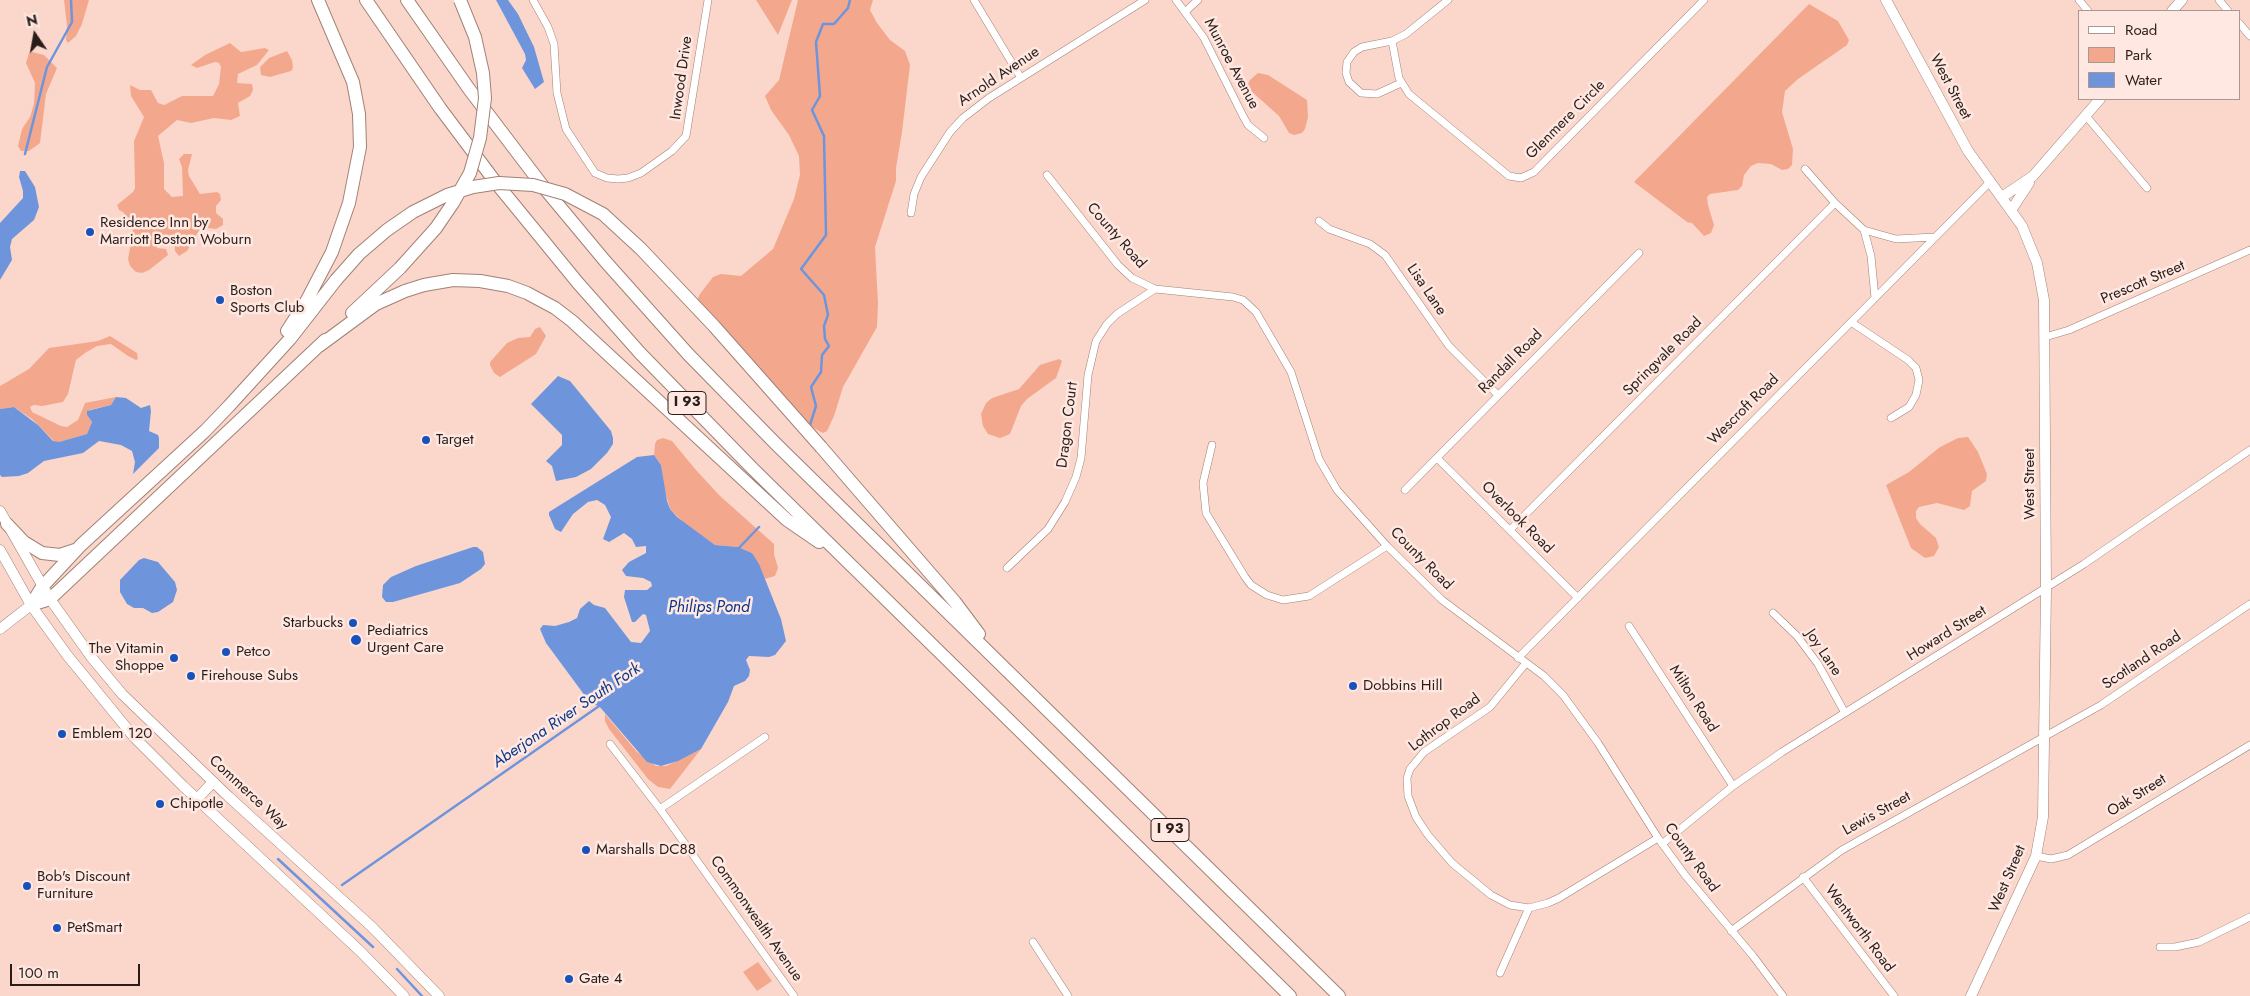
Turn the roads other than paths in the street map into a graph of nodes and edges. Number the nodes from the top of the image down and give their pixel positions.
1 (318, 0) edge
2 (366, 0) edge
3 (407, 0) edge
4 (460, 0) edge
5 (533, 0) edge
6 (708, 0) edge
7 (974, 0) edge
8 (1145, 0) edge
9 (1176, 0) edge
10 (1198, 0) edge
11 (1448, 0) edge
12 (1704, 0) edge
13 (1886, 0) edge
14 (2079, 0) edge
15 (2182, 0) edge
16 (2219, 0) edge
17 (2087, 10) edge
18 (2173, 10) edge
19 (2227, 10) edge
20 (1186, 11) junction
21 (2240, 24) edge
22 (2250, 36) edge
23 (1392, 42) junction
24 (1020, 78) junction
25 (1401, 83) junction
26 (2099, 100) edge
27 (2086, 116) junction
28 (1264, 138) dead end
29 (1805, 169) dead end
30 (2037, 172) junction
31 (1048, 175) dead end
32 (1990, 182) junction
33 (2147, 188) dead end
34 (2002, 196) junction
35 (1835, 203) junction
36 (2012, 209) junction
37 (911, 214) dead end
38 (1319, 221) dead end
39 (1864, 230) junction
40 (1935, 237) junction
41 (2250, 250) edge
42 (1639, 253) dead end
43 (1154, 288) junction
44 (1875, 298) junction
45 (1851, 322) junction
46 (2046, 337) junction
47 (319, 346) junction
48 (269, 361) junction
49 (1498, 395) junction
50 (1891, 418) dead end
51 (1212, 445) dead end
52 (2250, 450) edge
53 (1437, 458) junction
54 (1405, 490) dead end
55 (0, 511) edge
56 (7, 524) junction
57 (1510, 530) junction
58 (82, 545) junction
59 (1387, 546) junction
60 (0, 550) edge
61 (847, 561) junction
62 (1007, 568) dead end
63 (42, 586) junction
64 (2046, 588) junction
65 (1578, 598) junction
66 (50, 599) junction
67 (2250, 604) edge
68 (31, 605) junction
69 (1773, 613) dead end
70 (1629, 626) dead end
71 (0, 629) edge
72 (1518, 658) junction
73 (1526, 663) junction
74 (1001, 665) junction
75 (1845, 713) junction
76 (2045, 736) junction
77 (764, 737) dead end
78 (610, 744) dead end
79 (2250, 745) edge
80 (213, 782) junction
81 (1733, 786) junction
82 (197, 800) junction
83 (660, 809) junction
84 (1660, 841) junction
85 (2036, 856) junction
86 (1803, 877) junction
87 (1529, 908) junction
88 (2250, 917) edge
89 (1731, 931) junction
90 (1033, 942) dead end
91 (2160, 946) dead end
92 (1500, 973) dead end
93 (404, 996) edge
94 (439, 996) edge
95 (794, 996) edge
96 (1068, 996) edge
97 (1290, 996) edge
98 (1339, 996) edge
99 (1784, 996) edge
100 (1894, 996) edge
101 (1971, 996) edge

1 - 48 highway
2 - 61 highway, I 93
3 - 74 highway, I 93
4 - 47 highway, bridge
5 - 6 street, Inwood Drive
7 - 24 street
8 - 24 street, Arnold Avenue
9 - 20 street, Munroe Avenue
10 - 20 street
11 - 23 street
12 - 25 street, Glenmere Circle
13 - 32 street, West Street
14 - 17 street
15 - 18 street
16 - 19 street
20 - 28 street, Munroe Avenue
21 - 22 street
23 - 25 street, Glenmere Circle
23 - 25 street
24 - 37 street, Arnold Avenue
26 - 27 street
27 - 30 street
27 - 33 street
29 - 35 street
30 - 34 street
30 - 36 street
31 - 43 street, County Road
32 - 34 street, West Street
32 - 40 street, Wescroft Road
34 - 36 street, West Street
35 - 39 street
35 - 57 street, Springvale Road
36 - 46 street, West Street
38 - 49 street, Lisa Lane
39 - 40 street
39 - 44 street
40 - 44 street, Wescroft Road
41 - 46 street, Prescott Street
42 - 49 street, Randall Road
43 - 59 street, County Road
43 - 62 street, Dragon Court
44 - 45 street, Wescroft Road
45 - 50 street
45 - 65 street, Wescroft Road
46 - 64 street, West Street
47 - 61 highway
47 - 66 highway
48 - 58 highway
48 - 74 highway, bridge
49 - 53 street, Randall Road
51 - 59 street
52 - 64 street, Howard Street
53 - 54 street, Randall Road
53 - 57 street, Overlook Road
55 - 56 street, Commerce Way
56 - 58 highway
56 - 63 street, Commerce Way
57 - 65 street, Overlook Road
58 - 63 highway
59 - 72 street, County Road
60 - 68 street
61 - 97 highway, I 93
63 - 66 street, Commerce Way
63 - 68 highway
64 - 75 street, Howard Street
64 - 76 street, West Street
65 - 72 street, Wescroft Road
66 - 68 highway
66 - 80 street, Commerce Way
67 - 76 street, Scotland Road
68 - 71 street
68 - 82 street
69 - 75 street, Joy Lane
70 - 81 street, Milton Road
72 - 73 street, County Road
73 - 84 street, County Road
73 - 87 street, Lothrop Road
74 - 98 highway, I 93
75 - 81 street, Howard Street
76 - 85 street, West Street
76 - 86 street, Lewis Street
77 - 83 street
78 - 83 street, Commonwealth Avenue
79 - 85 street, Oak Street
80 - 82 street
80 - 94 street, Commerce Way
81 - 84 street, Howard Street
82 - 93 street
83 - 95 street, Commonwealth Avenue
84 - 87 street, Lothrop Road
84 - 89 street, County Road
85 - 101 street, West Street
86 - 89 street, Lewis Street
86 - 100 street, Wentworth Road
87 - 92 street
88 - 91 street
89 - 99 street, County Road
90 - 96 street

